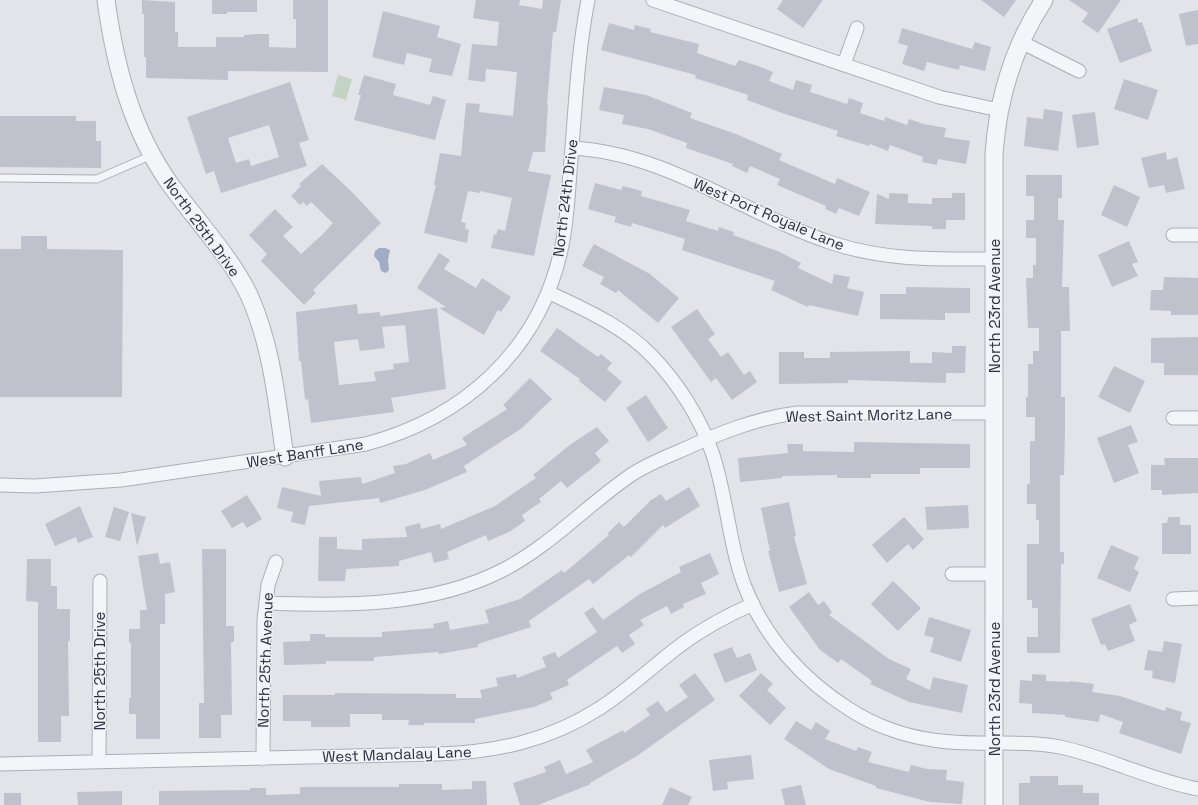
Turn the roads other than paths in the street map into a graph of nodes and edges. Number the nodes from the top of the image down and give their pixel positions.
1 (106, 0) edge
2 (588, 0) edge
3 (654, 0) edge
4 (1044, 0) edge
5 (685, 4) edge
6 (857, 28) dead end
7 (1020, 42) junction
8 (844, 64) junction
9 (1079, 71) dead end
10 (999, 110) junction
11 (572, 148) junction
12 (152, 154) junction
13 (0, 178) edge
14 (1173, 235) dead end
15 (1198, 235) edge
16 (994, 259) junction
17 (548, 292) junction
18 (994, 413) junction
19 (1173, 418) dead end
20 (1198, 418) edge
21 (707, 440) junction
22 (285, 457) junction
23 (0, 486) edge
24 (276, 562) dead end
25 (952, 574) dead end
26 (994, 574) junction
27 (100, 581) dead end
28 (1198, 598) edge
29 (1173, 599) dead end
30 (266, 603) junction
31 (753, 604) junction
32 (994, 743) junction
33 (263, 759) junction
34 (99, 762) junction
35 (0, 764) edge
36 (1198, 789) edge
37 (994, 805) edge

1 - 12 street, North 25th Drive
2 - 11 street, North 24th Drive
3 - 5 street
4 - 7 street, North 23rd Avenue
5 - 8 street
6 - 8 street
7 - 9 street
7 - 10 street, North 23rd Avenue
8 - 10 street
10 - 16 street, North 23rd Avenue
11 - 16 street, West Port Royale Lane
11 - 17 street, North 24th Drive
12 - 13 lane
12 - 22 street, North 25th Drive
14 - 15 street
16 - 18 street, North 23rd Avenue
17 - 21 street
17 - 22 street, West Banff Lane
18 - 21 street, West Saint Moritz Lane
18 - 26 street, North 23rd Avenue
19 - 20 street
21 - 30 street, West Saint Moritz Lane
21 - 31 street
22 - 23 street, West Banff Lane
24 - 30 street, North 25th Avenue
25 - 26 street
26 - 32 street, North 23rd Avenue
27 - 34 street, North 25th Drive
28 - 29 street
30 - 33 street, North 25th Avenue
31 - 32 street
31 - 33 street, West Mandalay Lane
32 - 36 street
32 - 37 street, North 23rd Avenue
33 - 34 street, West Mandalay Lane
34 - 35 street, West Mandalay Lane

